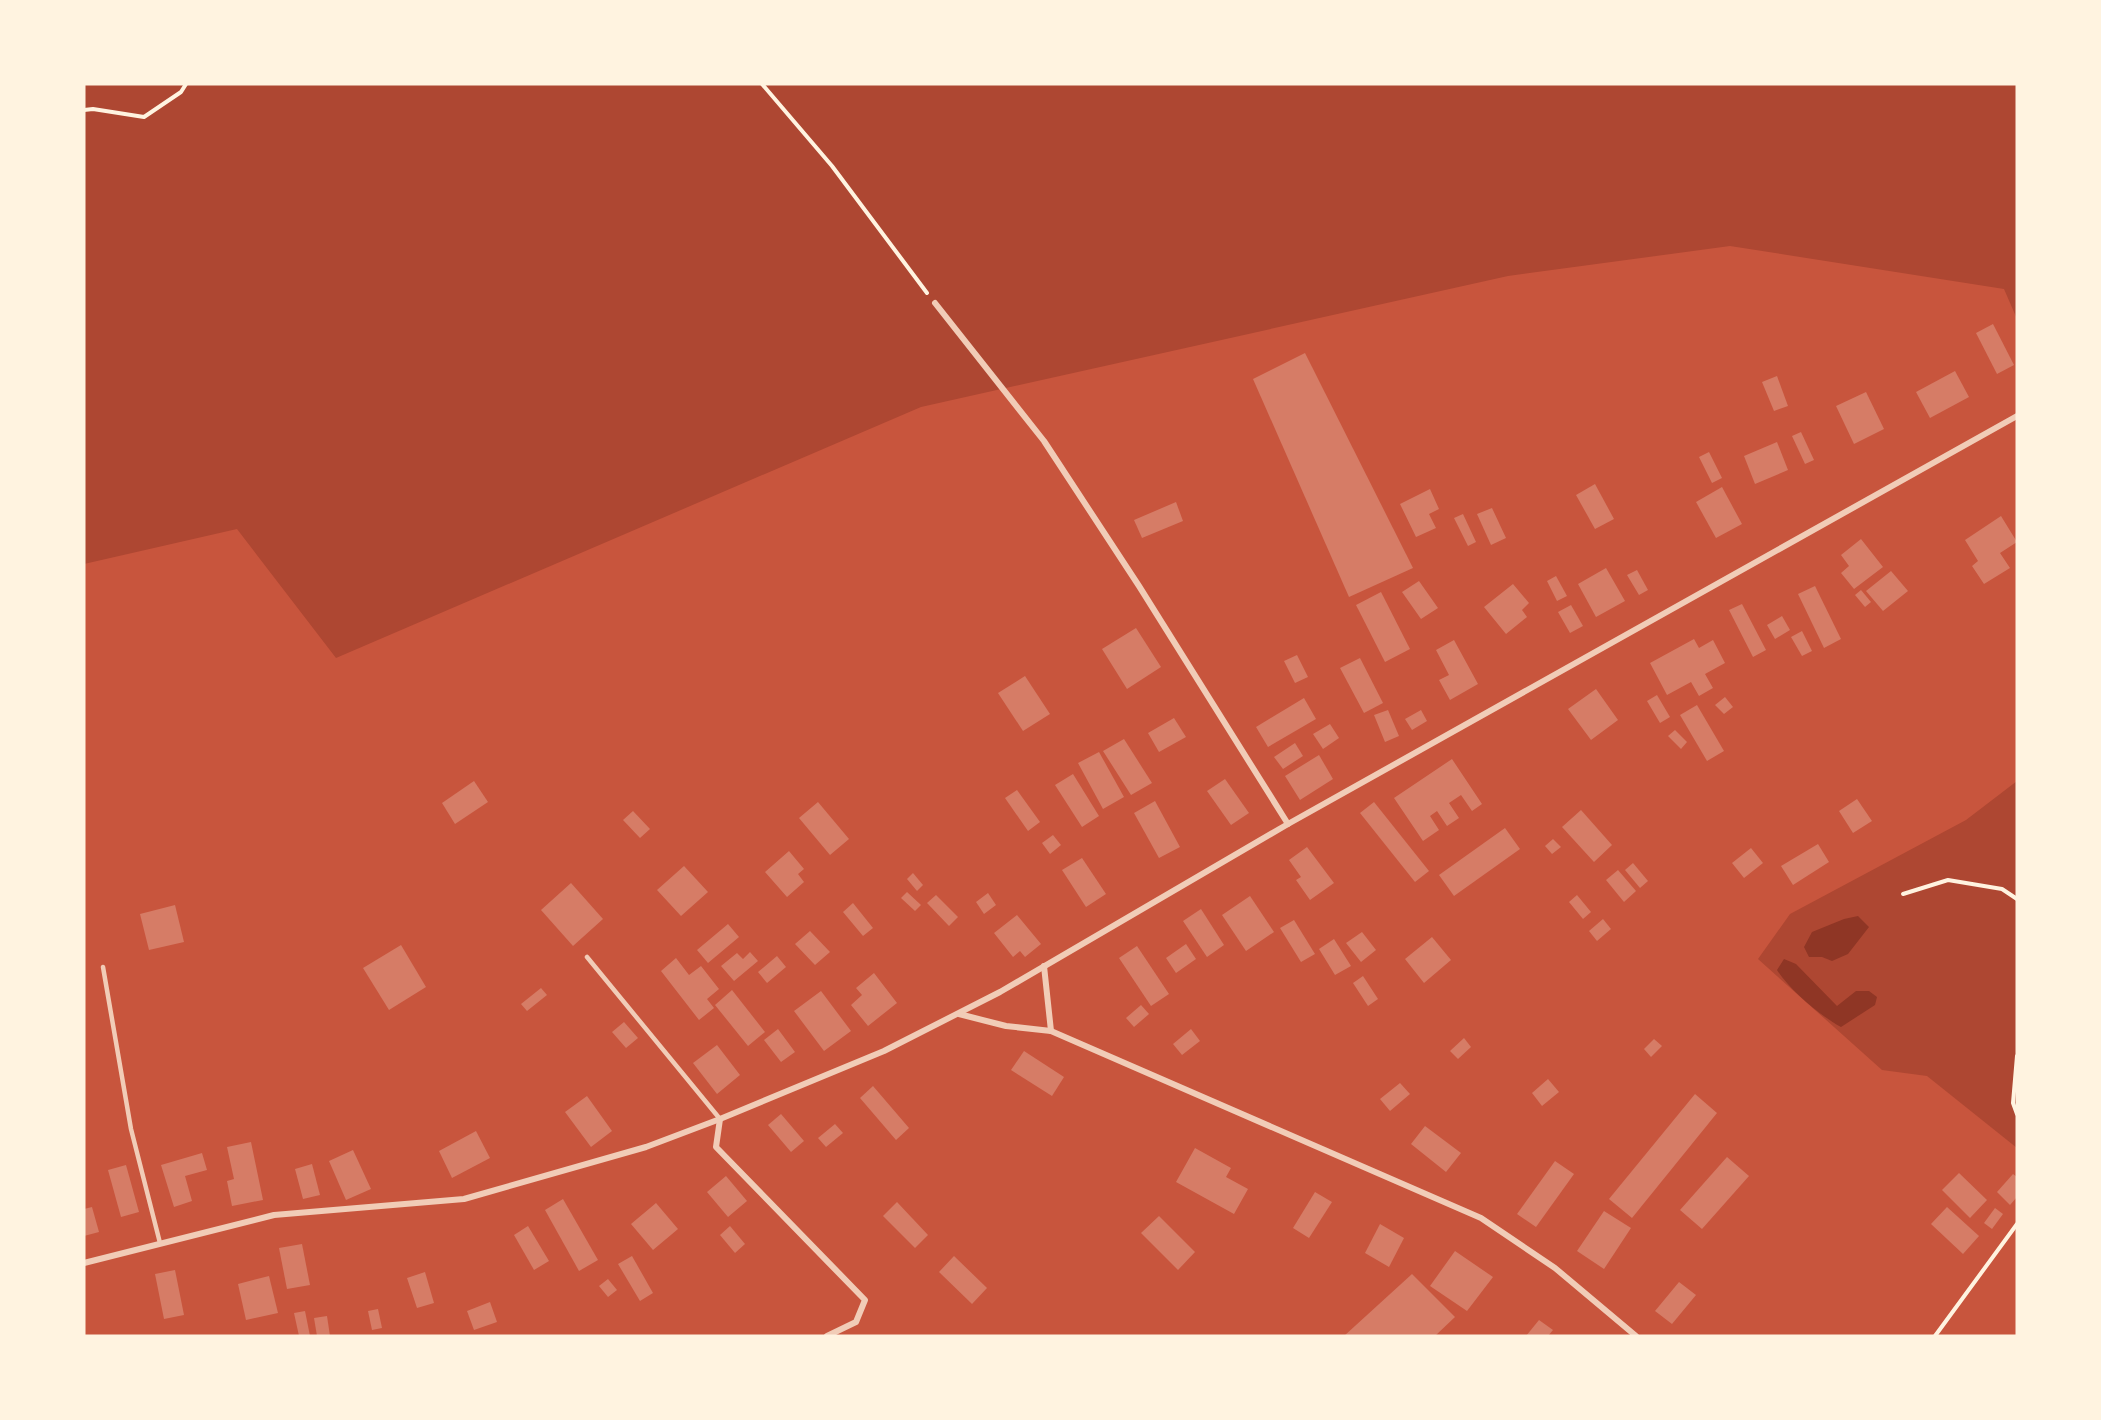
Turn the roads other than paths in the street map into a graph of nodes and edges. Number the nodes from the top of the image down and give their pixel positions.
1 (935, 303) road end
2 (2017, 416) edge
3 (1288, 824) junction
4 (587, 957) dead end
5 (1044, 966) junction
6 (103, 967) dead end
7 (959, 1014) junction
8 (1051, 1031) junction
9 (720, 1119) junction
10 (160, 1244) junction
11 (84, 1263) edge
12 (827, 1336) edge
13 (1636, 1336) edge

1 - 3 street
2 - 3 street
3 - 5 street
4 - 9 lane
5 - 7 street
5 - 8 street
6 - 10 lane
7 - 8 street
7 - 9 street
8 - 13 street
9 - 10 street
9 - 12 street
10 - 11 street

